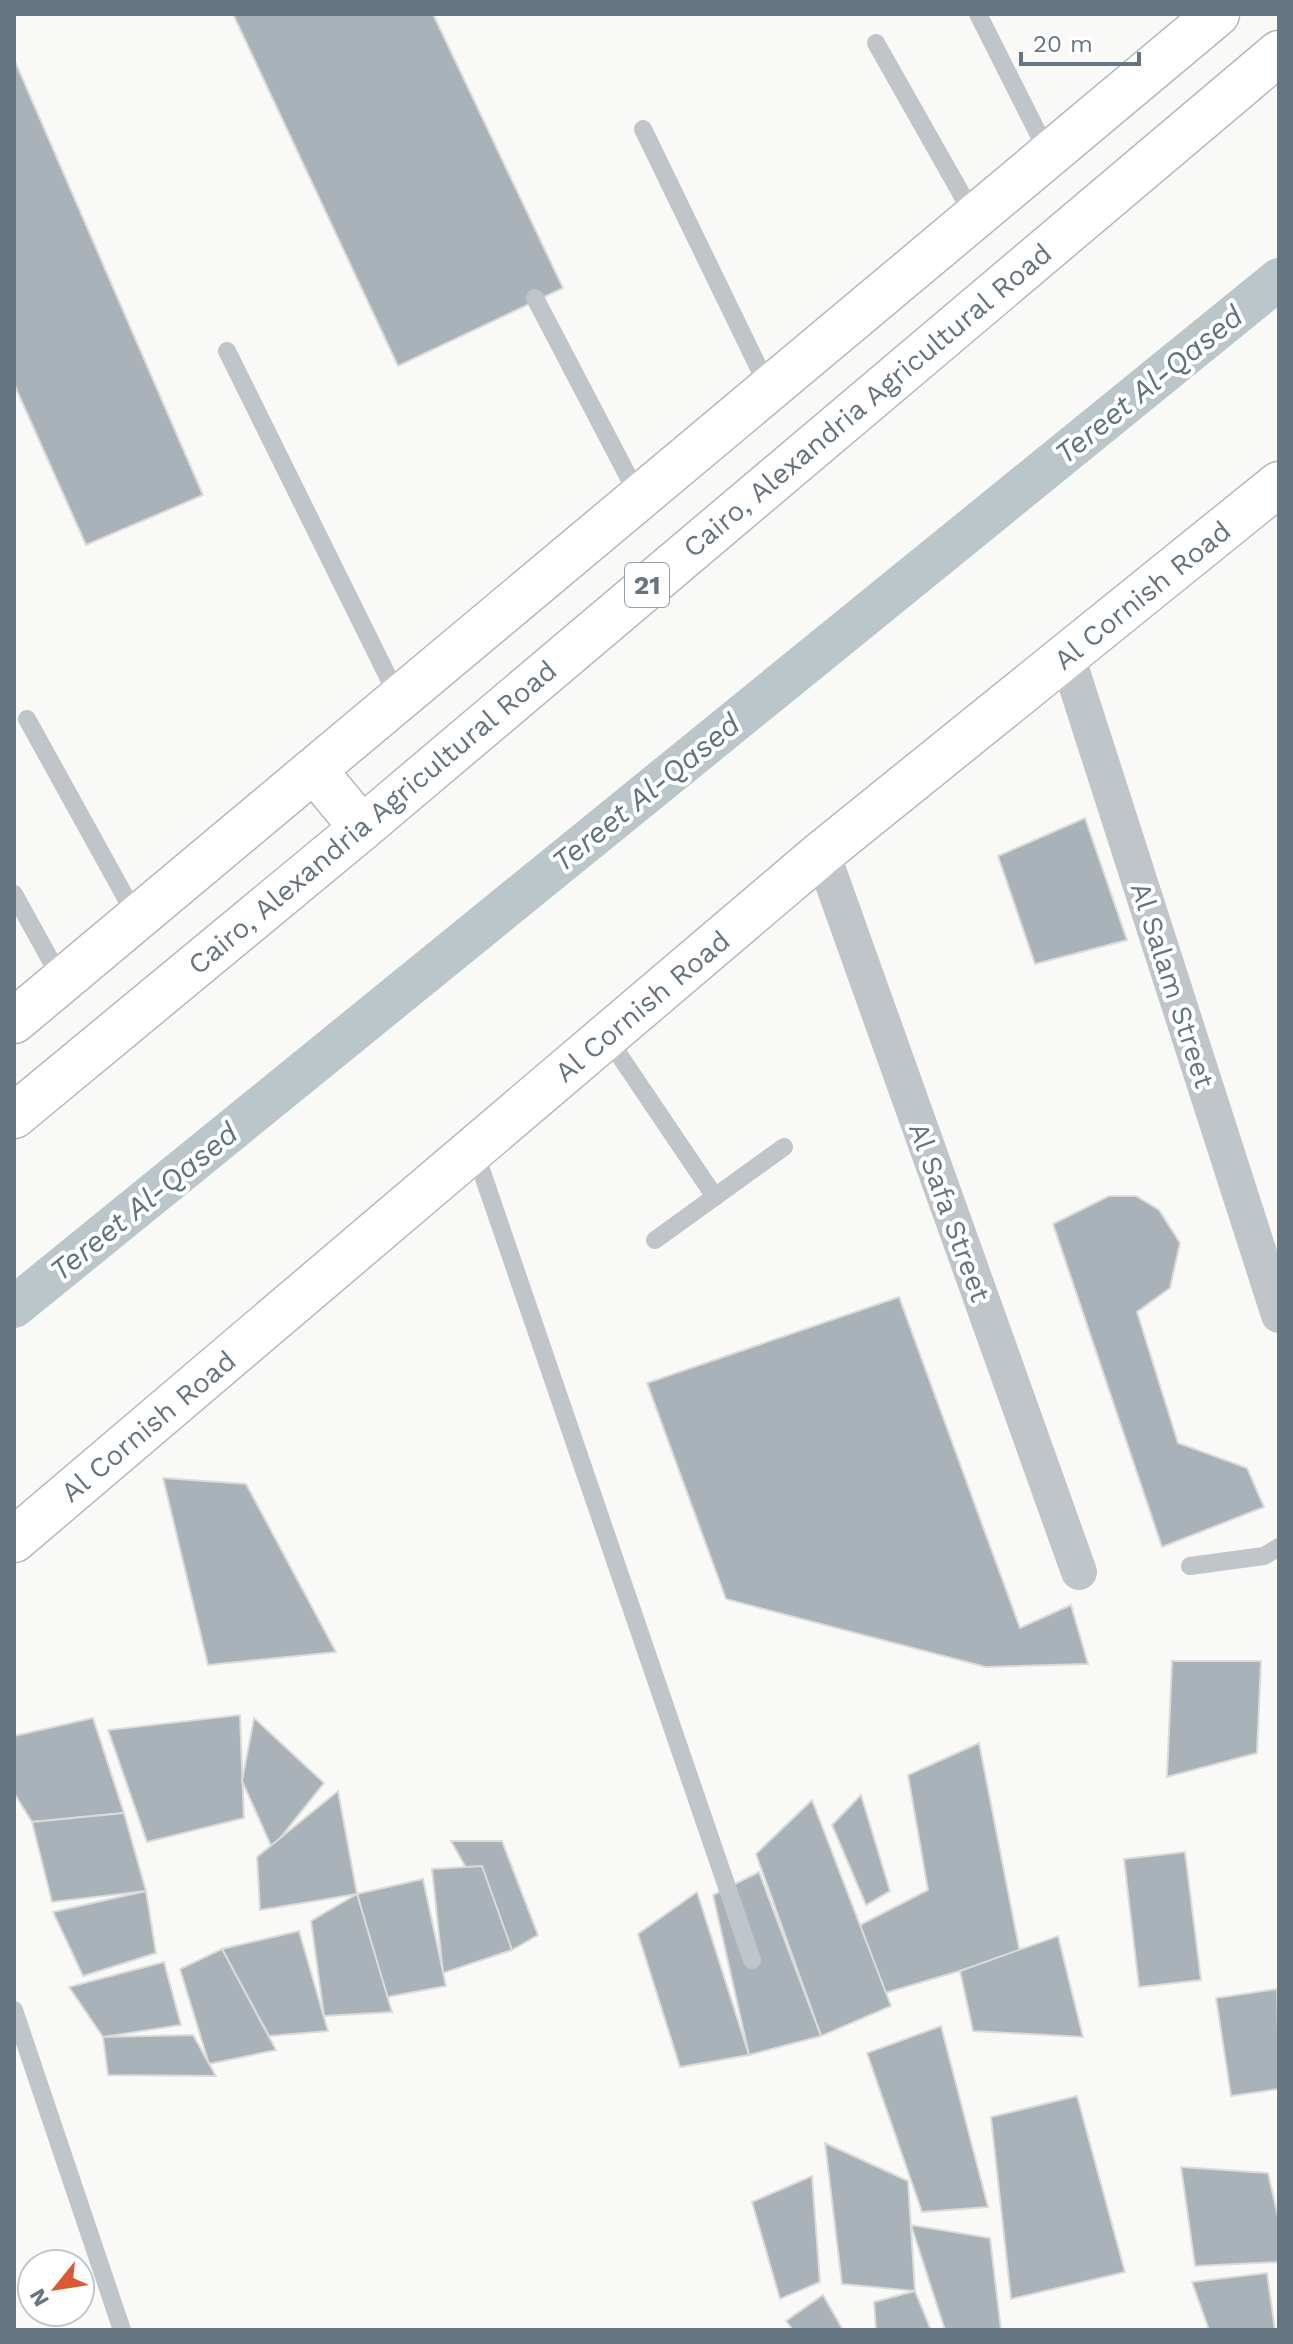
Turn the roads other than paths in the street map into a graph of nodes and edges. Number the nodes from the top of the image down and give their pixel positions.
1 (978, 14) edge
2 (1217, 14) edge
3 (876, 43) dead end
4 (1279, 53) edge
5 (643, 129) dead end
6 (1049, 155) junction
7 (975, 218) junction
8 (535, 298) dead end
9 (227, 351) dead end
10 (770, 391) junction
11 (1279, 484) edge
12 (640, 499) junction
13 (546, 577) junction
14 (591, 632) junction
15 (1067, 656) junction
16 (399, 699) junction
17 (27, 719) dead end
18 (314, 770) junction
19 (362, 828) junction
20 (822, 853) junction
21 (14, 894) edge
22 (137, 918) junction
23 (62, 981) junction
24 (14, 1021) edge
25 (606, 1036) junction
26 (14, 1116) edge
27 (784, 1147) dead end
28 (474, 1149) junction
29 (715, 1197) junction
30 (655, 1240) dead end
31 (1279, 1315) edge
32 (14, 1540) edge
33 (1279, 1547) edge
34 (1190, 1566) dead end
35 (1079, 1572) dead end
36 (752, 1960) dead end
37 (14, 2010) edge
38 (122, 2330) edge

1 - 6 lane
2 - 6 main road, 21
3 - 7 lane
4 - 14 main road, Cairo, Alexandria Agricultural Road / 21
5 - 10 lane
6 - 7 main road, 21
7 - 10 main road, 21
8 - 12 lane
9 - 16 lane
10 - 12 main road, 21
11 - 15 main road, Al Cornish Road
12 - 13 main road, 21
13 - 14 main road
13 - 16 main road, 21
14 - 19 main road, Cairo, Alexandria Agricultural Road / 21
15 - 20 main road, Al Cornish Road
15 - 31 street, Al Salam Street
16 - 18 main road, 21
17 - 22 lane
18 - 19 main road
18 - 22 main road, 21
19 - 26 main road, Cairo, Alexandria Agricultural Road / 21
20 - 25 main road, Al Cornish Road
20 - 35 street, Al Safa Street
21 - 23 lane
22 - 23 main road, 21
23 - 24 main road, 21
25 - 28 main road, Al Cornish Road
25 - 29 lane
27 - 29 lane
28 - 32 main road, Al Cornish Road
28 - 36 lane
29 - 30 lane
33 - 34 lane
37 - 38 lane

